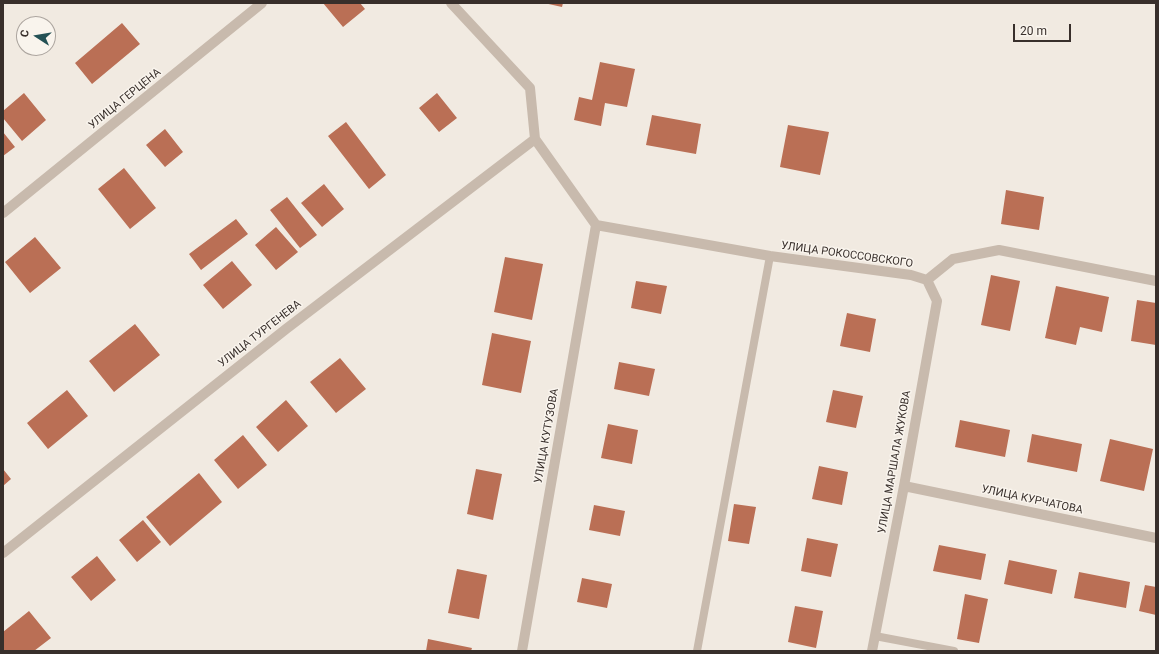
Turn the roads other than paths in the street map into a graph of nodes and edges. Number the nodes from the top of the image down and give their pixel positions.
1 (262, 3) edge
2 (451, 3) edge
3 (535, 139) junction
4 (3, 213) edge
5 (596, 226) junction
6 (770, 256) junction
7 (927, 280) junction
8 (1156, 281) edge
9 (904, 486) junction
10 (1156, 538) edge
11 (3, 553) edge
12 (875, 636) junction
13 (522, 651) edge
14 (697, 651) edge
15 (872, 651) edge
16 (954, 651) edge

1 - 4 street, УЛИЦА ГЕРЦЕНА
2 - 3 street
3 - 5 street
3 - 11 street, УЛИЦА ТУРГЕНЕВА
5 - 6 street, УЛИЦА РОКОССОВСКОГО
5 - 13 street, УЛИЦА КУТУЗОВА
6 - 7 street, УЛИЦА РОКОССОВСКОГО
6 - 14 lane
7 - 8 street
7 - 9 street, УЛИЦА МАРШАЛА ЖУКОВА
9 - 10 street, УЛИЦА КУРЧАТОВА
9 - 12 street, УЛИЦА МАРШАЛА ЖУКОВА
12 - 15 street, УЛИЦА МАРШАЛА ЖУКОВА
12 - 16 lane

